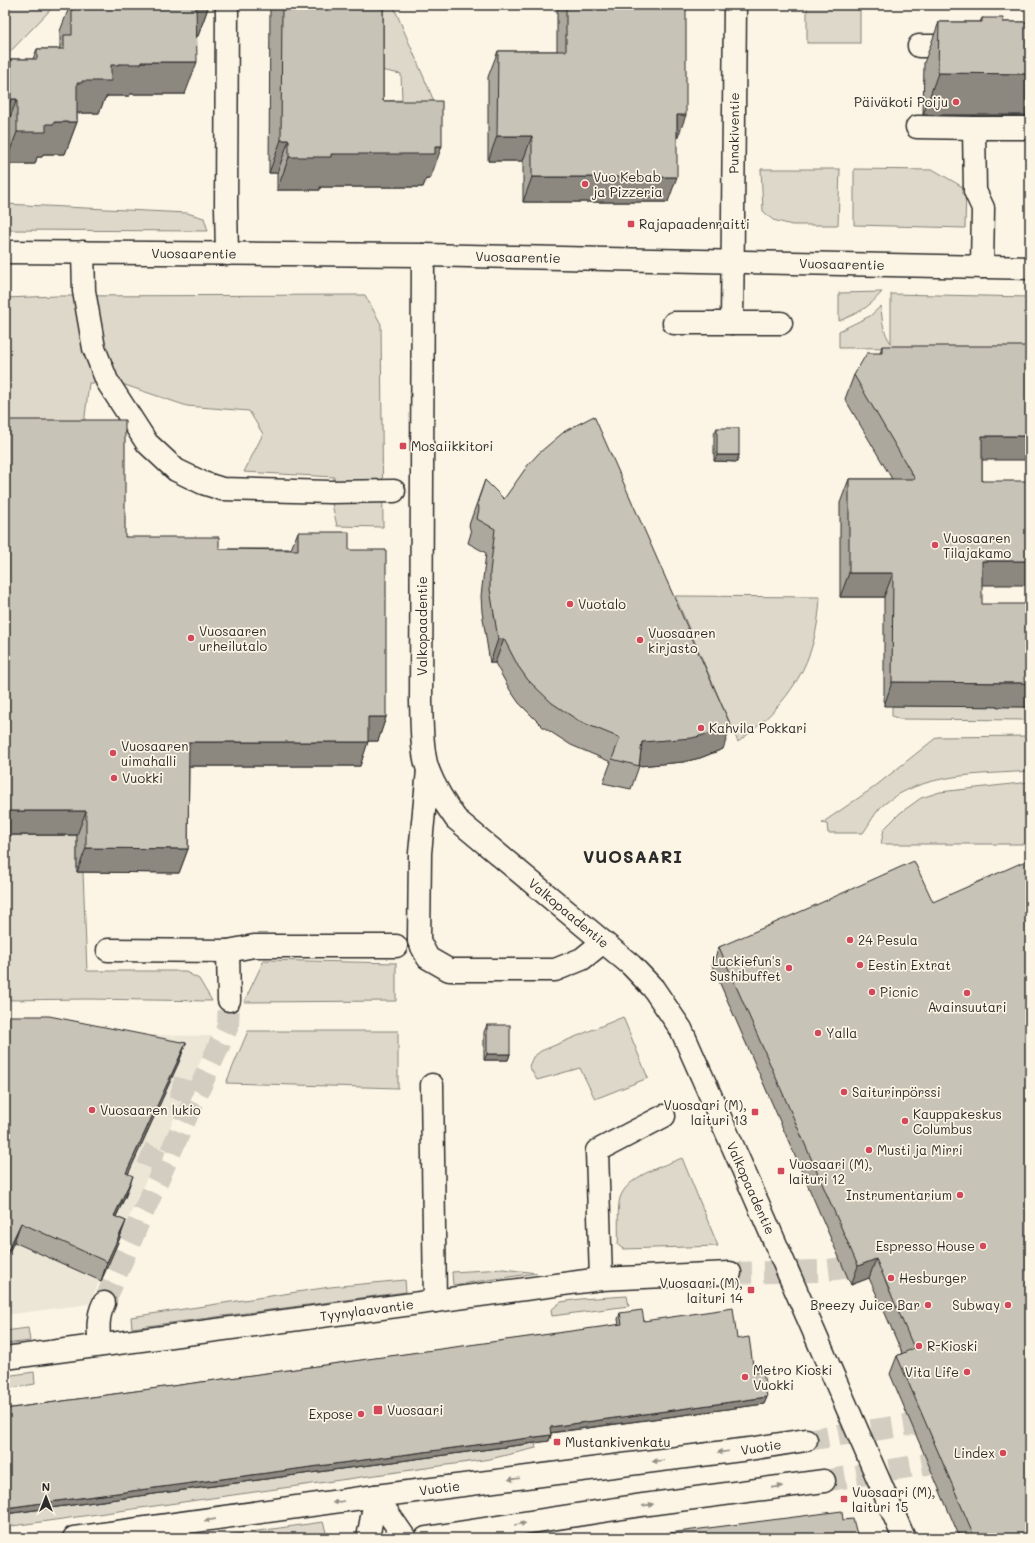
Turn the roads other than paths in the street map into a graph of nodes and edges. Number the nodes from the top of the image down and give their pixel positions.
1 (227, 5) edge
2 (735, 5) edge
3 (919, 46) dead end
4 (982, 46) edge
5 (917, 127) dead end
6 (974, 128) junction
7 (1030, 128) edge
8 (5, 252) edge
9 (83, 252) junction
10 (227, 254) junction
11 (423, 255) junction
12 (733, 261) junction
13 (982, 267) junction
14 (1030, 268) edge
15 (674, 323) dead end
16 (732, 323) junction
17 (781, 323) dead end
18 (394, 491) dead end
19 (428, 769) junction
20 (603, 942) junction
21 (396, 946) dead end
22 (108, 950) dead end
23 (228, 951) junction
24 (229, 1000) tunnel mouth
25 (432, 1084) dead end
26 (664, 1116) dead end
27 (730, 1273) tunnel mouth
28 (601, 1279) junction
29 (435, 1301) junction
30 (104, 1303) tunnel mouth
31 (100, 1345) junction
32 (5, 1358) edge
33 (806, 1440) tunnel mouth
34 (824, 1480) tunnel mouth
35 (376, 1496) junction
36 (74, 1538) edge
37 (368, 1538) edge
38 (405, 1538) edge
39 (426, 1538) edge
40 (904, 1538) edge

1 - 10 street
2 - 12 street, Punakiventie
3 - 4 street
5 - 6 street
6 - 7 street
6 - 13 street
8 - 9 street, Vuosaarentie
9 - 10 street, Vuosaarentie
9 - 18 street
10 - 11 street, Vuosaarentie
11 - 12 street, Vuosaarentie
11 - 19 street, Valkopaadentie
12 - 13 street, Vuosaarentie
12 - 16 street, Punakiventie
13 - 14 street, Vuosaarentie
15 - 16 street
16 - 17 street
19 - 20 street, Valkopaadentie
19 - 20 street
20 - 40 street, Valkopaadentie, bridge
21 - 23 street
22 - 23 street
23 - 24 street
25 - 29 street
26 - 28 street
27 - 28 street, Tyynylaavantie
28 - 29 street, Tyynylaavantie
29 - 31 street, Tyynylaavantie
30 - 31 street
31 - 32 street, Tyynylaavantie
33 -> 35 street, Vuotie
39 -> 34 street
35 -> 36 street, Vuotie
35 - 37 street
35 - 38 street

